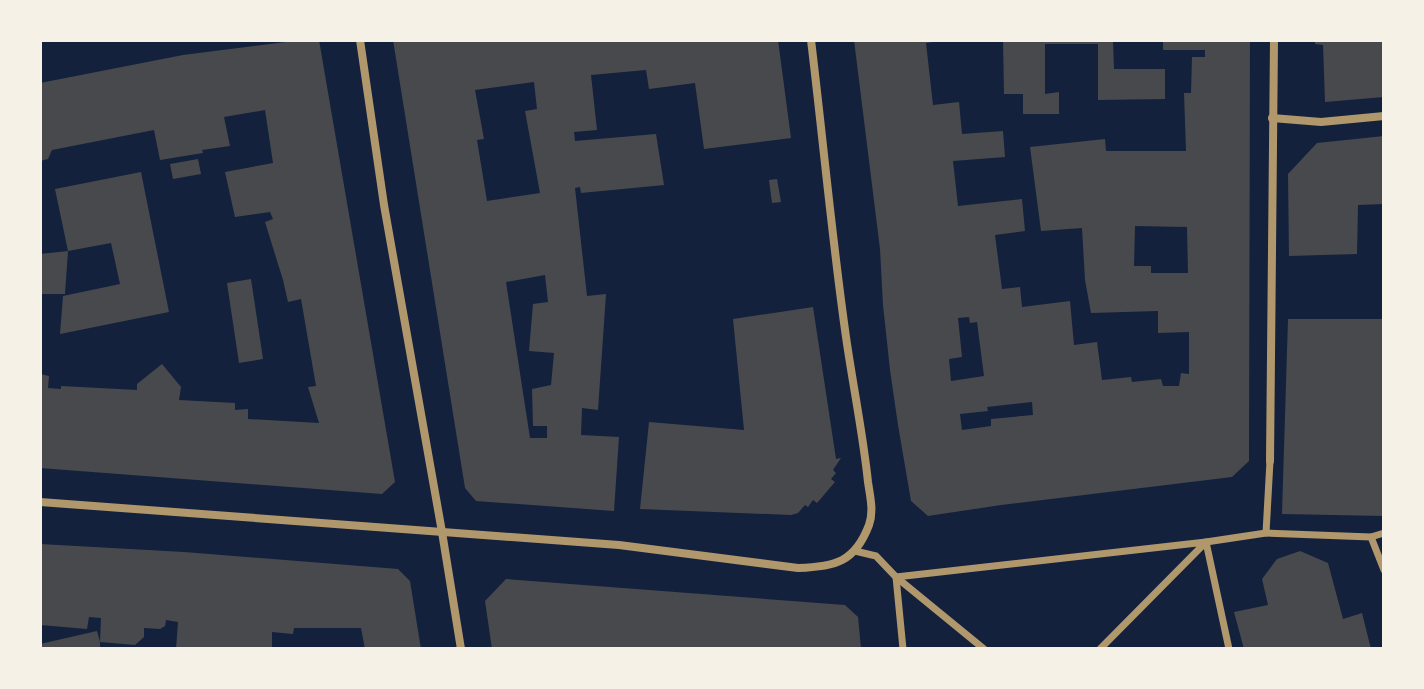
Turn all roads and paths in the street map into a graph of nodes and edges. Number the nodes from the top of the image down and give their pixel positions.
1 (360, 40) edge
2 (811, 40) edge
3 (1274, 40) edge
4 (1384, 116) edge
5 (1272, 118) junction
6 (1270, 461) joint
7 (40, 502) edge
8 (442, 532) junction
9 (1266, 533) junction
10 (1384, 533) edge
11 (1371, 537) junction
12 (1206, 542) junction
13 (855, 551) junction
14 (1384, 570) edge
15 (896, 577) junction
16 (461, 649) edge
17 (903, 649) edge
18 (984, 649) edge
19 (1100, 649) edge
20 (1229, 649) edge

1 - 8 street
2 - 13 street
3 - 5 street
4 - 5 street
5 - 6 street
6 - 9 street
7 - 8 street
8 - 13 street
8 - 16 street
9 - 11 street
9 - 12 street
10 - 11 street
11 - 14 street
12 - 15 street
12 - 19 street
12 - 20 street
13 - 15 street
15 - 17 street
15 - 18 street

